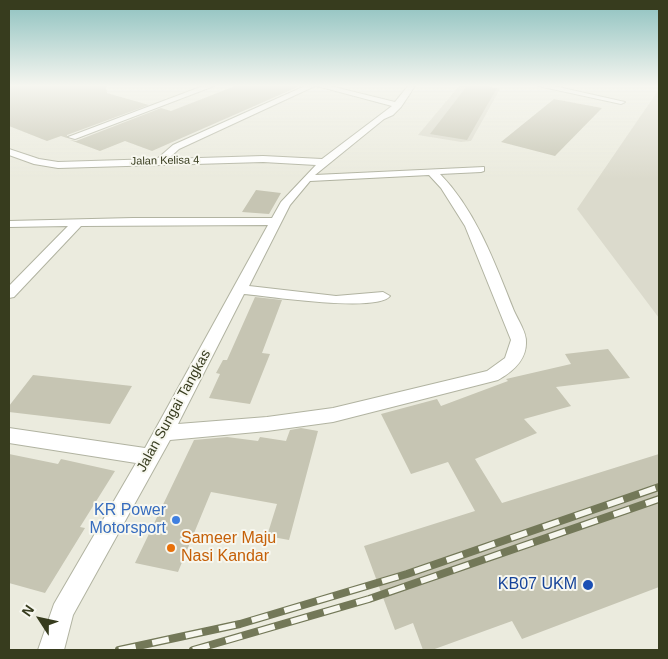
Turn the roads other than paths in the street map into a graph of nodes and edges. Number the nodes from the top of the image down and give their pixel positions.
1 (127, 117) edge
2 (245, 117) edge
3 (378, 117) edge
4 (72, 137) dead end
5 (9, 152) edge
6 (161, 160) junction
7 (324, 162) junction
8 (481, 169) dead end
9 (432, 171) junction
10 (309, 175) junction
11 (78, 222) junction
12 (276, 222) junction
13 (9, 224) edge
14 (239, 289) junction
15 (9, 294) edge
16 (383, 296) dead end
17 (164, 433) junction
18 (9, 435) edge
19 (149, 457) junction
20 (51, 650) edge

1 - 4 street
2 - 6 street
3 - 7 street, Jalan Sungai Tangkas
5 - 6 street, Jalan Kelisa 4
6 - 7 street, Jalan Kelisa 4
7 - 10 street, Jalan Sungai Tangkas
8 - 9 street
9 - 10 street
9 - 17 street
10 - 12 street, Jalan Sungai Tangkas
11 - 12 street
11 - 13 street
11 - 15 street
12 - 14 street, Jalan Sungai Tangkas
14 - 16 street
14 - 17 street, Jalan Sungai Tangkas
17 - 19 street, Jalan Sungai Tangkas
18 - 19 street
19 - 20 street, Jalan Sungai Tangkas

